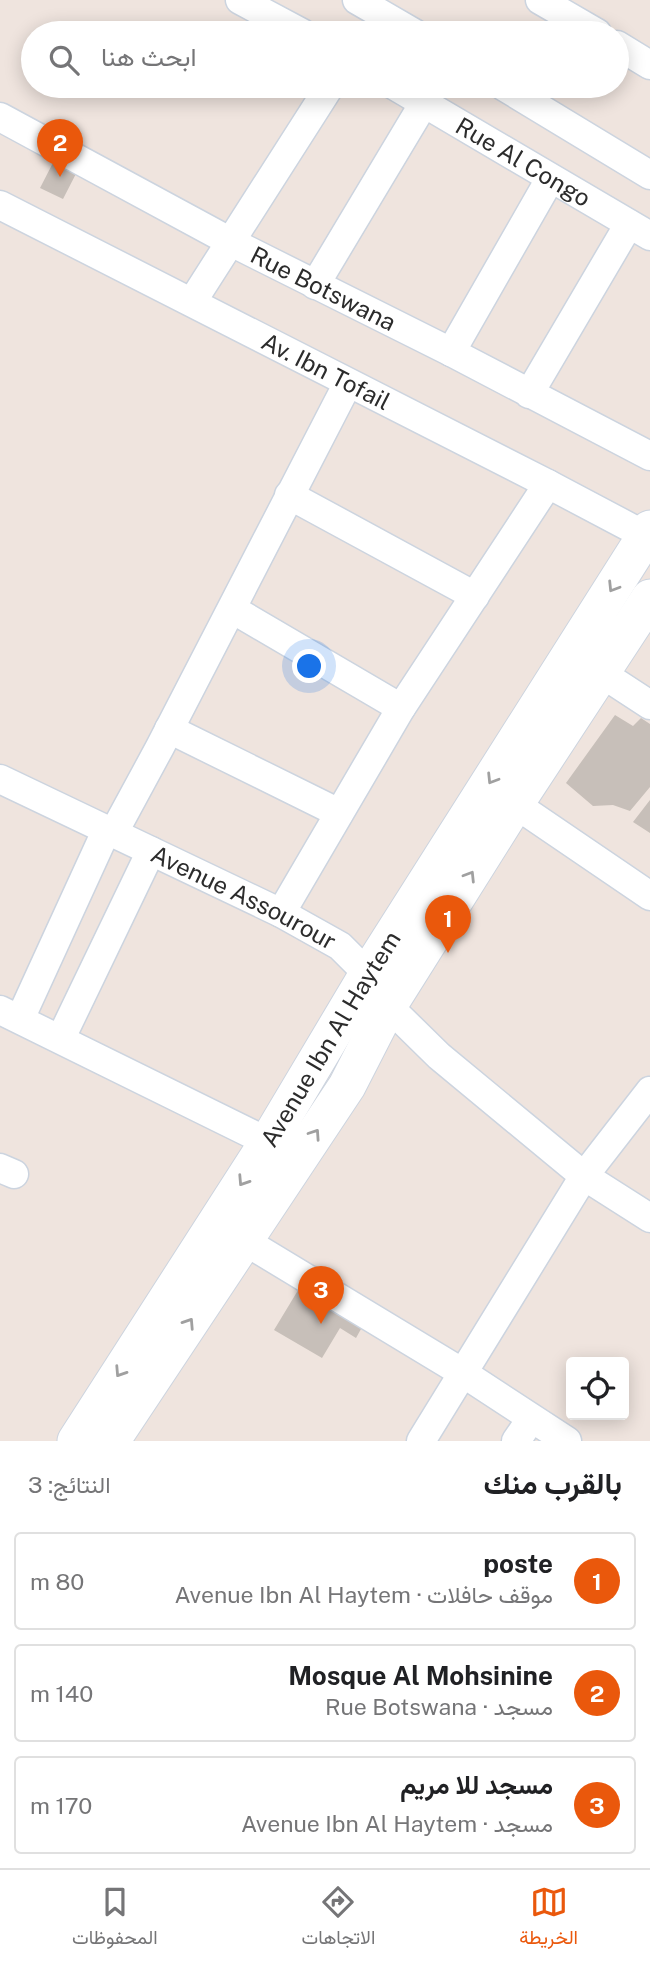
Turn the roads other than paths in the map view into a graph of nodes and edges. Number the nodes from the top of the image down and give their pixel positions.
1 (240, 0) edge
2 (357, 0) edge
3 (542, 0) edge
4 (279, 21) edge
5 (393, 21) edge
6 (577, 21) edge
7 (629, 52) edge
8 (650, 65) edge
9 (322, 98) edge
10 (415, 98) edge
11 (523, 98) edge
12 (424, 103) junction
13 (0, 117) edge
14 (650, 175) edge
15 (550, 179) junction
16 (0, 205) edge
17 (640, 230) edge
18 (231, 242) junction
19 (315, 285) junction
20 (192, 302) junction
21 (451, 352) junction
22 (348, 383) junction
23 (529, 394) junction
24 (650, 456) edge
25 (548, 484) junction
26 (289, 495) junction
27 (648, 535) edge
28 (475, 596) junction
29 (650, 597) edge
30 (232, 609) junction
31 (601, 673) junction
32 (650, 705) edge
33 (401, 708) junction
34 (169, 729) junction
35 (0, 779) edge
36 (516, 804) junction
37 (340, 813) junction
38 (110, 831) junction
39 (151, 851) junction
40 (650, 896) edge
41 (281, 913) junction
42 (368, 974) junction
43 (388, 1006) junction
44 (10, 1014) edge
45 (61, 1038) junction
46 (650, 1091) edge
47 (268, 1142) junction
48 (584, 1176) junction
49 (650, 1219) edge
50 (243, 1240) junction
51 (463, 1373) junction
52 (524, 1430) edge
53 (76, 1441) edge
54 (111, 1441) edge
55 (421, 1441) edge
56 (566, 1441) edge

1 - 4 street
2 - 5 street
3 - 6 street
7 - 8 street
9 - 18 street
10 - 12 street, Rue Al Congo
11 - 14 street
12 - 15 street, Rue Al Congo
12 - 19 street
13 - 18 street, Rue Botswana
15 - 17 street, Rue Al Congo
15 - 21 street
16 - 20 street, Av. Ibn Tofail
17 - 23 street
18 - 19 street, Rue Botswana
18 - 20 street
19 - 21 street, Rue Botswana
20 - 22 street, Av. Ibn Tofail
21 - 23 street, Rue Botswana
22 - 25 street, Av. Ibn Tofail
22 - 26 street
23 - 24 street, Rue Botswana
25 - 27 street, Av. Ibn Tofail
25 - 28 street
26 - 28 street
26 - 30 street
27 -> 42 street, Avenue Ibn Al Haytem
28 - 33 street
29 - 31 street, Avenue Ibn Al Haytem
30 - 33 street
30 - 34 street
31 - 32 street
31 - 36 street, Avenue Ibn Al Haytem
33 - 37 street
34 - 37 street
34 - 38 street
35 - 38 street, Avenue Assourour
36 - 40 street
43 -> 36 street, Avenue Ibn Al Haytem
37 - 41 street
38 - 39 street, Avenue Assourour
38 - 44 street
39 - 41 street, Avenue Assourour
39 - 45 street
41 - 42 street, Avenue Assourour
42 - 43 street, Avenue Assourour
42 - 47 street, Avenue Ibn Al Haytem
43 - 48 street, Avenue Assourour
50 -> 43 street, Avenue Ibn Al Haytem
44 - 45 street
45 - 47 street
46 - 48 street
47 -> 53 street, Avenue Ibn Al Haytem
48 - 49 street, Avenue Assourour
48 - 51 street
50 - 51 street
54 -> 50 street, Avenue Ibn Al Haytem
51 - 52 street
51 - 55 street
52 - 56 street

